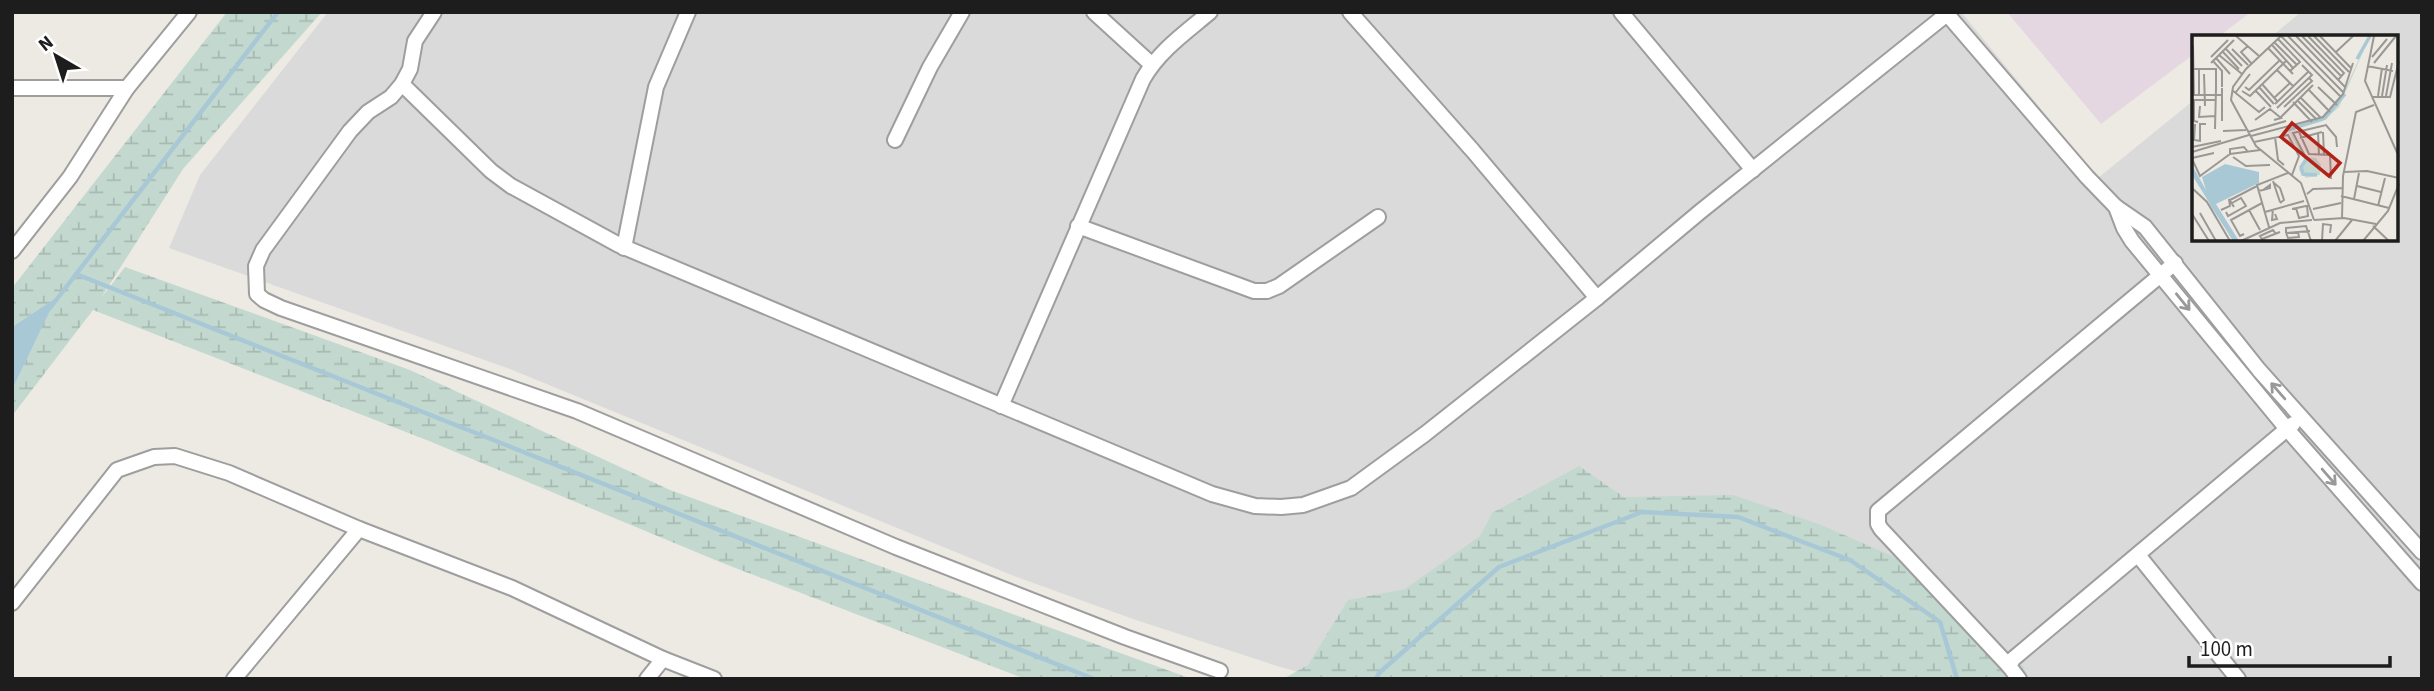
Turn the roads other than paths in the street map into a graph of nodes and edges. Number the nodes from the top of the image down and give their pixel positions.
1 (189, 12) edge
2 (434, 12) edge
3 (688, 12) edge
4 (962, 12) edge
5 (1094, 12) edge
6 (1210, 12) edge
7 (1350, 12) edge
8 (1621, 12) edge
9 (1151, 64) junction
10 (402, 84) junction
11 (12, 88) edge
12 (127, 88) junction
13 (895, 140) dead end
14 (1753, 170) junction
15 (2116, 207) junction
16 (1378, 217) dead end
17 (1078, 226) junction
18 (624, 248) junction
19 (12, 251) edge
20 (2175, 262) junction
21 (2161, 274) junction
22 (1597, 298) junction
23 (1001, 406) junction
24 (2301, 417) junction
25 (2287, 429) junction
26 (359, 529) junction
27 (2422, 552) edge
28 (2138, 555) junction
29 (2422, 583) edge
30 (12, 603) edge
31 (663, 659) junction
32 (2009, 666) junction
33 (1220, 671) dead end
34 (234, 679) edge
35 (647, 679) edge
36 (714, 679) edge
37 (2020, 679) edge
38 (2238, 679) edge

1 - 12 street
2 - 10 street
3 - 18 street
4 - 13 street
5 - 9 street
6 - 9 street
7 - 22 street
8 - 14 street
9 - 17 street
10 - 18 street
10 - 33 street
11 - 12 street
12 - 19 street
14 - 15 street
14 - 22 street
15 - 20 street
15 - 21 street
16 - 17 street
17 - 23 street
18 - 23 street
20 - 21 street
24 -> 20 street
21 -> 25 street
21 - 32 street
22 - 23 street
24 - 25 street
24 - 27 street
25 - 28 street
25 -> 29 street
26 - 30 street
26 - 31 street
26 - 34 street
28 - 32 street
28 - 38 street
31 - 35 street
31 - 36 street
32 - 37 street

